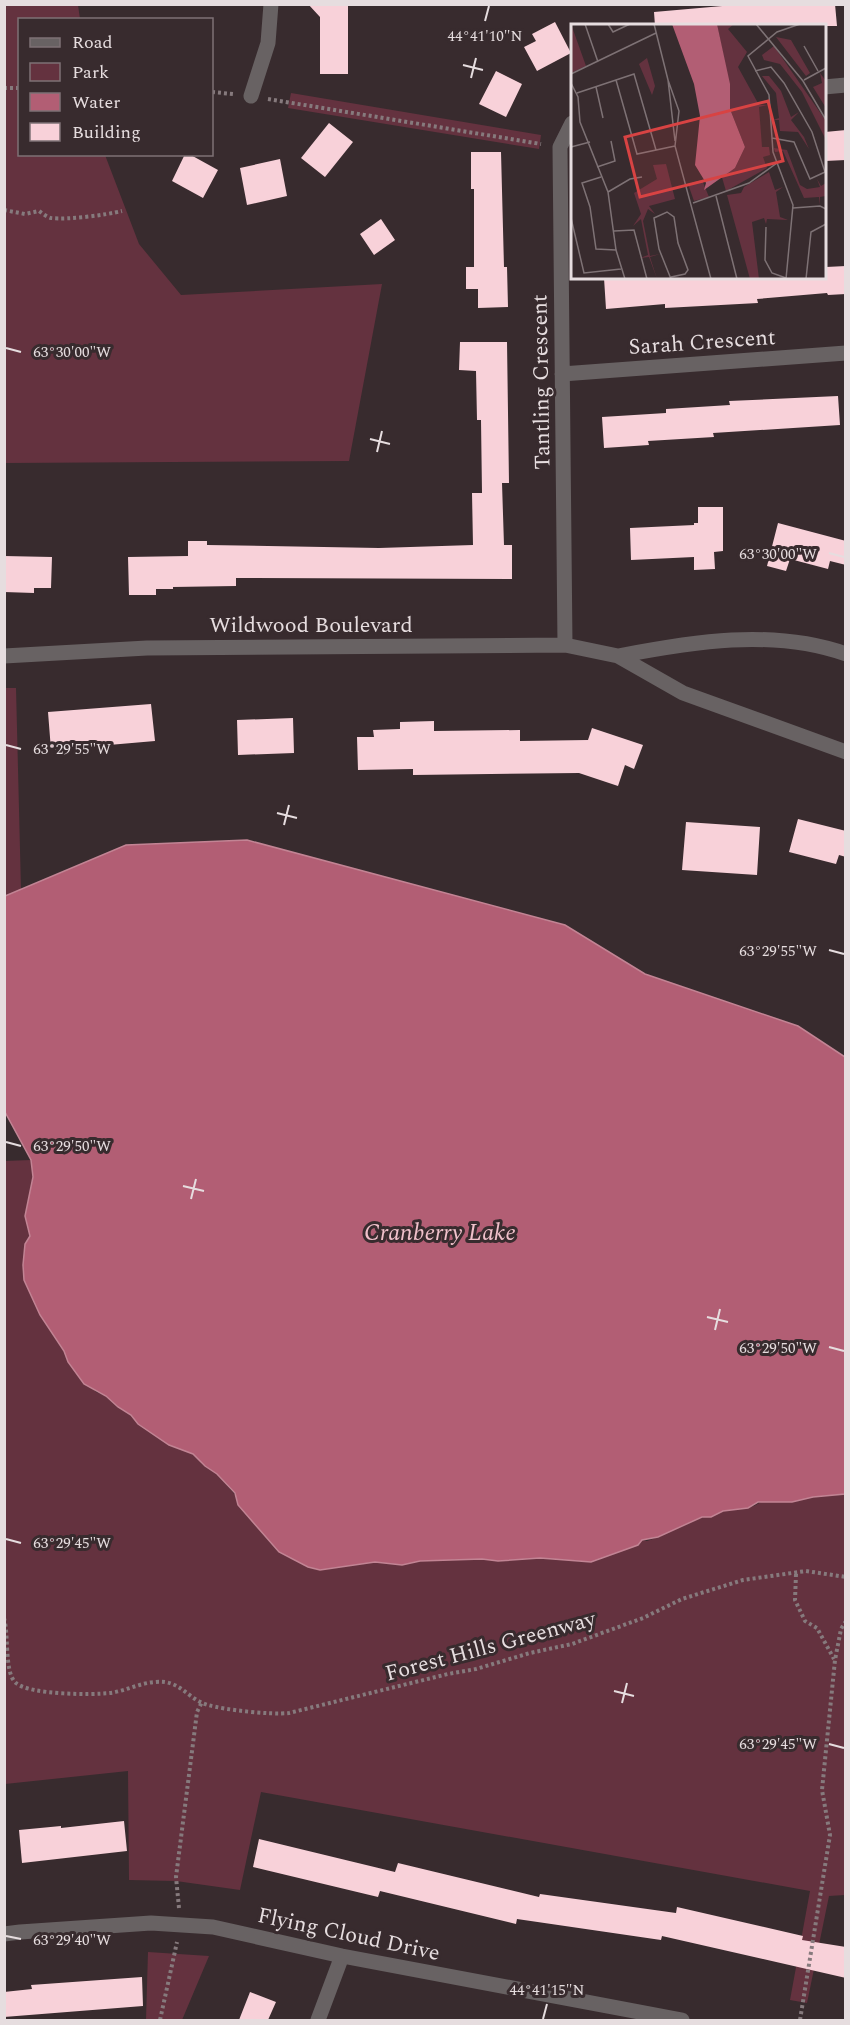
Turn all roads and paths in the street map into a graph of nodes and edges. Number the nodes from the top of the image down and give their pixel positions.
1 (271, 4) edge
2 (846, 85) edge
3 (826, 87) edge
4 (251, 96) joint
5 (571, 127) edge
6 (560, 147) junction
7 (4, 210) edge
8 (122, 211) dead end
9 (846, 353) edge
10 (562, 374) junction
11 (565, 645) junction
12 (846, 654) edge
13 (4, 656) edge
14 (618, 656) junction
15 (846, 752) edge
16 (796, 1574) junction
17 (846, 1577) edge
18 (4, 1618) edge
19 (846, 1621) edge
20 (835, 1660) junction
21 (202, 1702) junction
22 (181, 1924) junction
23 (4, 1934) edge
24 (342, 1956) junction
25 (160, 2020) edge
26 (318, 2020) edge
27 (682, 2020) edge
28 (800, 2020) edge

1 - 4 street
2 - 3 street
4 - 6 path
5 - 6 street, Tantling Crescent
6 - 10 street, Tantling Crescent
7 - 8 path
9 - 10 street, Sarah Crescent
10 - 11 street, Tantling Crescent
11 - 13 street, Wildwood Boulevard
11 - 14 street, Wildwood Boulevard
12 - 14 street, Wildwood Boulevard
14 - 15 street, Wildwood Boulevard
16 - 17 path, Forest Hills Greenway
16 - 20 path
16 - 21 path, Forest Hills Greenway
18 - 21 path
19 - 20 path
20 - 28 path
21 - 22 path
22 - 23 street, Flying Cloud Drive
22 - 24 street, Flying Cloud Drive
22 - 25 path
24 - 26 street
24 - 27 street, Flying Cloud Drive

